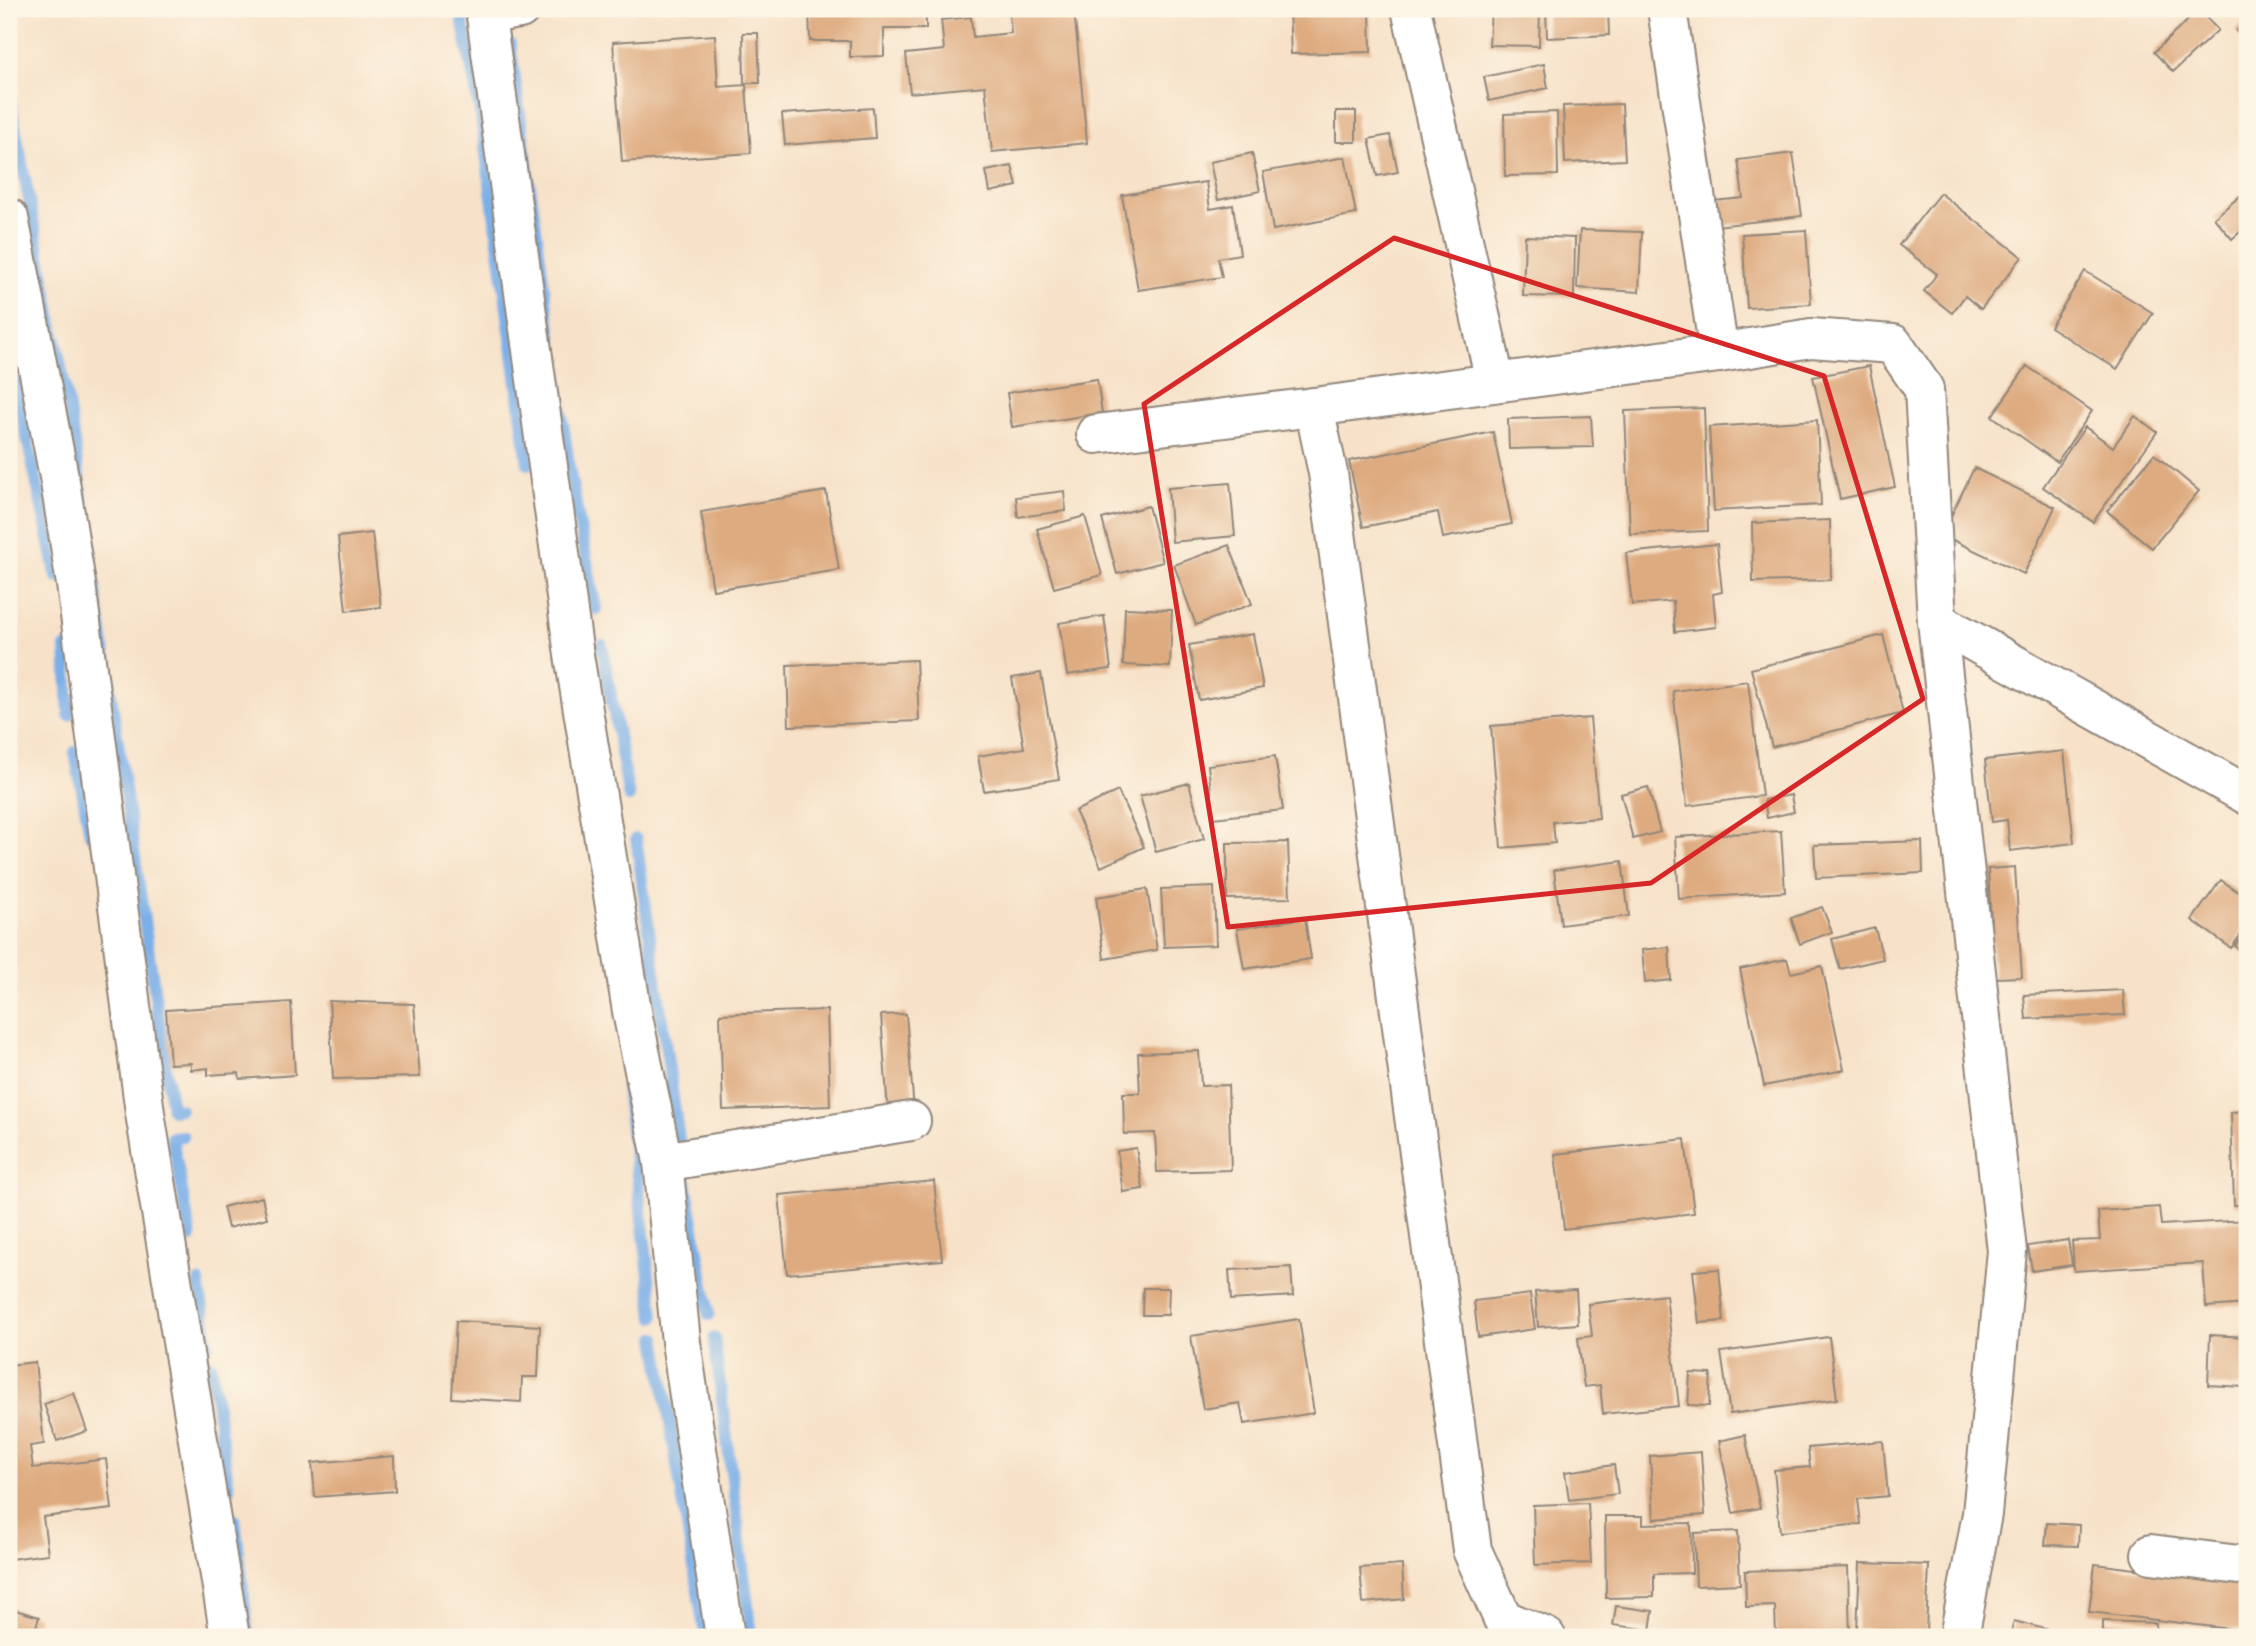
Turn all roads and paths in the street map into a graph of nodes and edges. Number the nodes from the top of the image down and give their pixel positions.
1 (1411, 9) edge
2 (1667, 9) edge
3 (497, 10) edge
4 (9, 218) edge
5 (1719, 353) junction
6 (1495, 381) junction
7 (1314, 407) junction
8 (1096, 434) dead end
9 (1937, 621) junction
10 (2247, 795) edge
11 (911, 1121) dead end
12 (663, 1162) junction
13 (2151, 1554) dead end
14 (2247, 1566) edge
15 (230, 1637) edge
16 (725, 1637) edge
17 (1546, 1637) edge
18 (1959, 1637) edge

1 - 6 street
2 - 5 street
3 - 12 street
4 - 15 street
5 - 6 street
5 - 9 street
6 - 7 street
7 - 8 street
7 - 17 street
9 - 10 street
9 - 18 street
11 - 12 street
12 - 16 street
13 - 14 street

